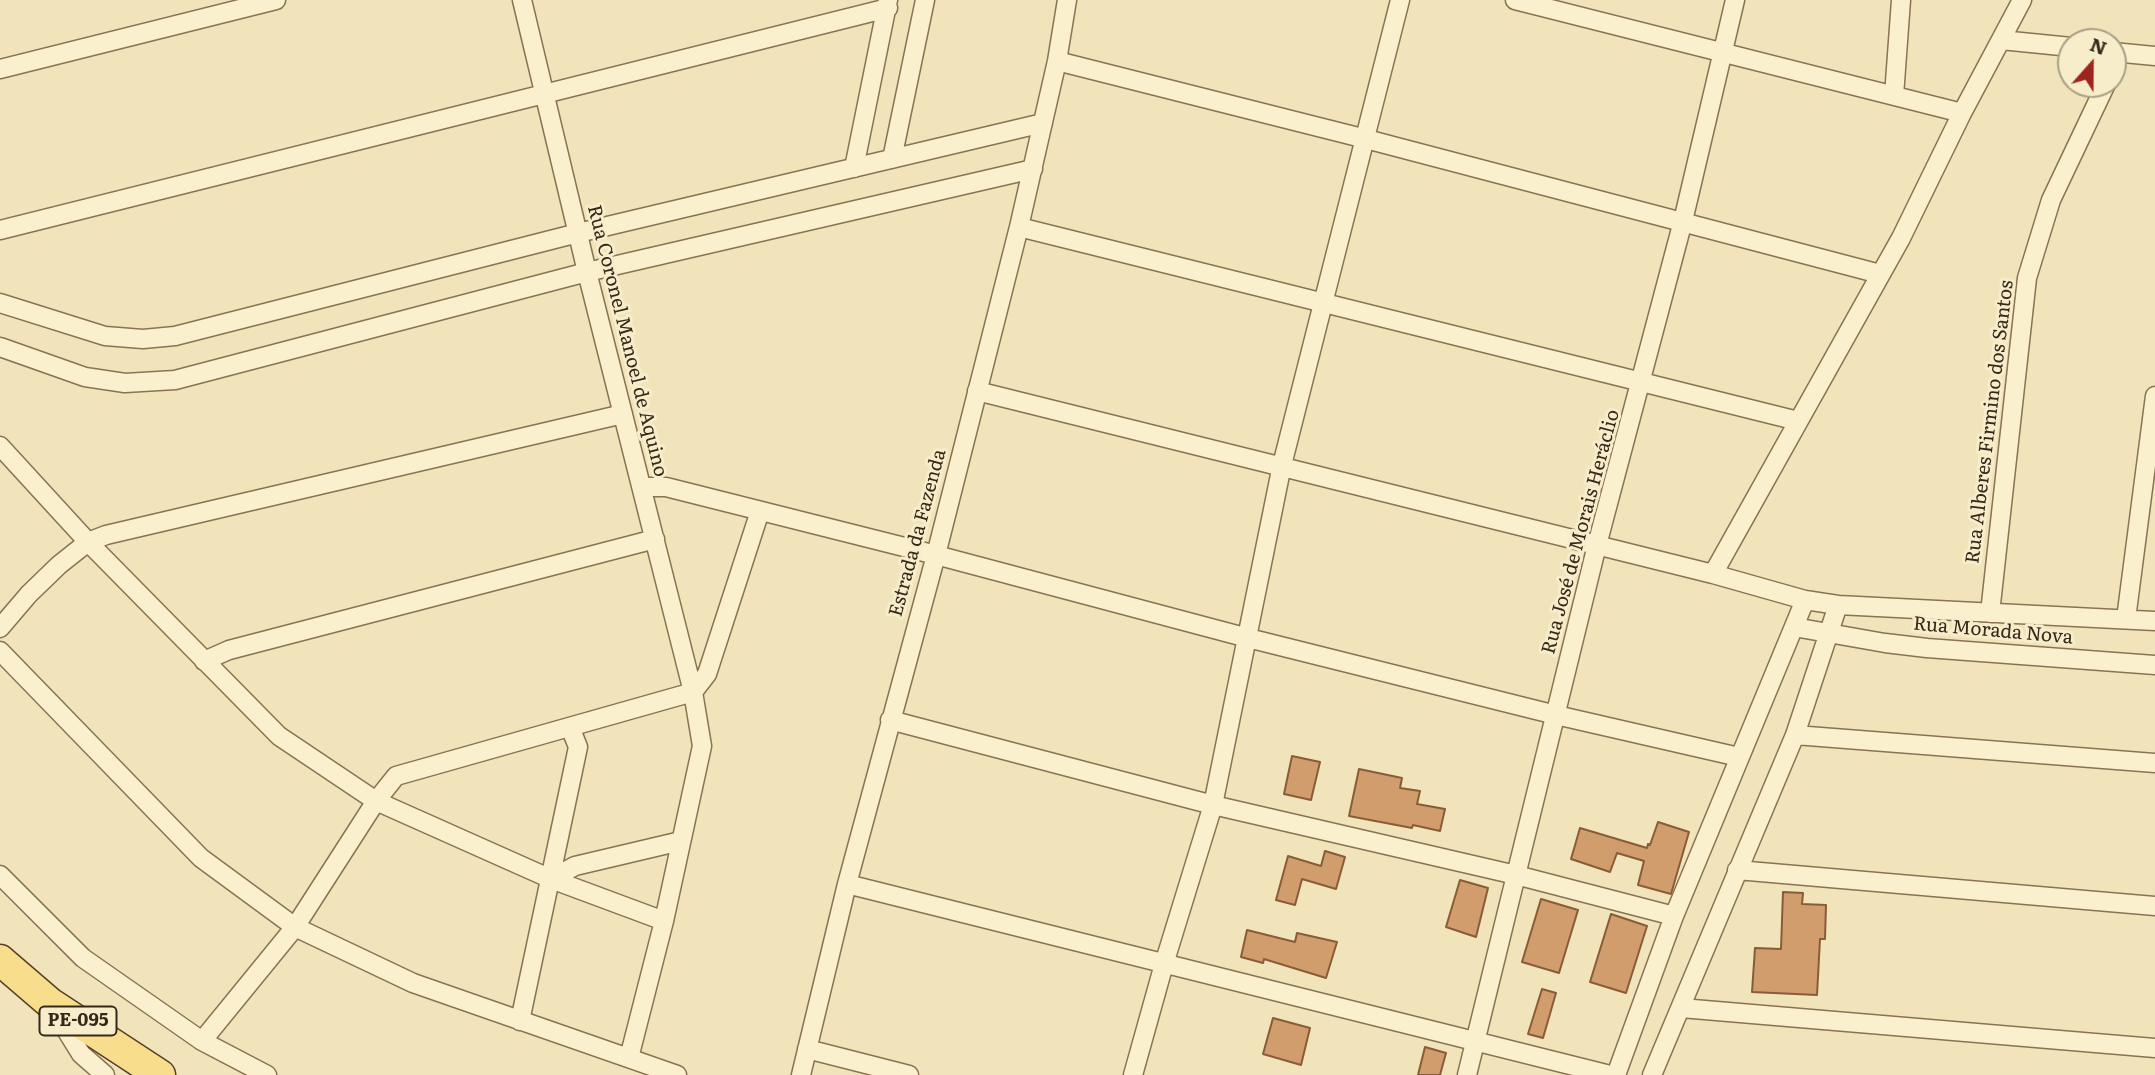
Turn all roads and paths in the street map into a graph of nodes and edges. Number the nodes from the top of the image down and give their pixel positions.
1 (276, 0) edge
2 (522, 0) edge
3 (925, 0) edge
4 (1067, 0) edge
5 (1400, 0) edge
6 (1515, 0) edge
7 (1735, 0) edge
8 (1900, 0) edge
9 (2022, 0) edge
10 (888, 4) edge
11 (2001, 40) junction
12 (2057, 46) edge
13 (1724, 52) junction
14 (2127, 53) edge
15 (2155, 56) edge
16 (1057, 61) junction
17 (0, 69) edge
18 (544, 93) junction
19 (1894, 96) junction
20 (2099, 98) edge
21 (1962, 113) junction
22 (1043, 123) junction
23 (1366, 139) junction
24 (892, 159) junction
25 (854, 168) junction
26 (1032, 169) junction
27 (1683, 221) junction
28 (1019, 227) junction
29 (0, 230) edge
30 (578, 233) junction
31 (587, 272) junction
32 (1880, 274) junction
33 (0, 303) edge
34 (1323, 303) junction
35 (0, 347) edge
36 (1642, 382) junction
37 (976, 391) junction
38 (2155, 396) edge
39 (623, 414) junction
40 (1798, 421) junction
41 (0, 446) edge
42 (1282, 465) junction
43 (642, 487) junction
44 (760, 511) junction
45 (654, 539) junction
46 (88, 542) junction
47 (1597, 545) junction
48 (936, 555) junction
49 (1713, 574) junction
50 (1805, 600) junction
51 (1838, 605) junction
52 (1990, 613) junction
53 (2126, 619) junction
54 (2155, 621) edge
55 (1794, 627) junction
56 (0, 628) edge
57 (1829, 634) junction
58 (1248, 638) junction
59 (0, 652) edge
60 (204, 661) junction
61 (2155, 664) edge
62 (693, 692) junction
63 (1556, 715) junction
64 (890, 720) junction
65 (570, 727) junction
66 (1795, 735) junction
67 (1739, 757) junction
68 (2155, 763) edge
69 (376, 801) junction
70 (1213, 805) junction
71 (681, 841) junction
72 (1737, 870) junction
73 (0, 875) edge
74 (1516, 875) junction
75 (551, 878) junction
76 (847, 884) junction
77 (2155, 906) edge
78 (1674, 916) junction
79 (664, 921) junction
80 (295, 927) junction
81 (0, 960) edge
82 (1164, 964) junction
83 (50, 1003) junction
84 (1681, 1008) junction
85 (520, 1020) junction
86 (202, 1041) junction
87 (1475, 1043) junction
88 (2155, 1048) edge
89 (807, 1049) junction
90 (629, 1058) junction
91 (105, 1075) edge
92 (160, 1075) edge
93 (267, 1075) edge
94 (677, 1075) edge
95 (801, 1075) edge
96 (909, 1075) edge
97 (1133, 1075) edge
98 (1467, 1075) edge
99 (1610, 1075) edge
100 (1616, 1075) edge
101 (1652, 1075) edge

1 - 17 street
2 - 18 street, Rua Coronel Manoel de Aquino
3 - 24 street
4 - 16 street, Estrada da Fazenda
5 - 23 street
6 - 13 street
7 - 13 street, Rua José de Morais Heráclio
8 - 19 street
9 - 11 street
10 - 18 street
10 - 25 street
11 - 12 street
11 - 21 street
13 - 19 street
13 - 27 street, Rua José de Morais Heráclio
14 - 15 street
16 - 22 street, Estrada da Fazenda
16 - 23 street
18 - 29 street
18 - 30 street, Rua Coronel Manoel de Aquino
19 - 21 street
20 - 52 street, Rua Alberes Firmino dos Santos
21 - 32 street
22 - 24 street
22 - 26 street, Estrada da Fazenda
23 - 27 street
23 - 34 street
24 - 25 street
25 - 30 street
26 - 28 street, Estrada da Fazenda
26 - 31 street
27 - 32 street
27 - 36 street, Rua José de Morais Heráclio
28 - 34 street
28 - 37 street, Estrada da Fazenda
30 - 31 street, Rua Coronel Manoel de Aquino
30 - 33 street
31 - 35 street
31 - 39 street, Rua Coronel Manoel de Aquino
32 - 40 street
34 - 36 street
34 - 42 street
36 - 40 street
36 - 47 street, Rua José de Morais Heráclio
37 - 42 street
37 - 48 street, Estrada da Fazenda
38 - 53 street
39 - 43 street, Rua Coronel Manoel de Aquino
39 - 46 street
40 - 49 street
41 - 46 street
42 - 47 street
42 - 58 street
43 - 44 street
43 - 45 street, Rua Coronel Manoel de Aquino
44 - 48 street
44 - 62 street
45 - 60 street
45 - 62 street, Rua Coronel Manoel de Aquino
46 - 56 street
46 - 60 street
47 - 49 street
47 - 63 street, Rua José de Morais Heráclio
48 - 58 street
48 - 64 street, Estrada da Fazenda
49 - 50 street
50 - 51 street
50 - 55 street
51 - 52 street
51 - 57 street
52 - 53 street
53 - 54 street
55 - 57 street, Rua Morada Nova
55 - 67 street
57 - 61 street, Rua Morada Nova
57 - 66 street
58 - 63 street
58 - 70 street
59 - 80 street
60 - 69 street
62 - 65 street
62 - 71 street, Rua Coronel Manoel de Aquino
63 - 67 street
63 - 74 street, Rua José de Morais Heráclio
64 - 70 street
64 - 76 street, Estrada da Fazenda
65 - 69 street
65 - 75 street
66 - 68 street
66 - 72 street
67 - 78 street
69 - 75 street
69 - 80 street
70 - 74 street
70 - 82 street
71 - 75 street
71 - 79 street, Rua Coronel Manoel de Aquino
72 - 77 street
72 - 84 street
73 - 86 street
74 - 78 street
74 - 87 street, Rua José de Morais Heráclio
75 - 79 street
75 - 85 street
76 - 82 street
76 - 89 street, Estrada da Fazenda
78 - 100 street
79 - 90 street, Rua Coronel Manoel de Aquino
80 - 85 street
80 - 86 street
81 - 83 main road, PE-095
82 - 87 street
82 - 97 street
83 - 91 street
83 - 92 main road, PE-095
84 - 88 street
84 - 101 street
85 - 90 street
86 - 93 street
87 - 98 street, Rua José de Morais Heráclio
87 - 99 street
89 - 95 street, Estrada da Fazenda
89 - 96 street
90 - 94 street

